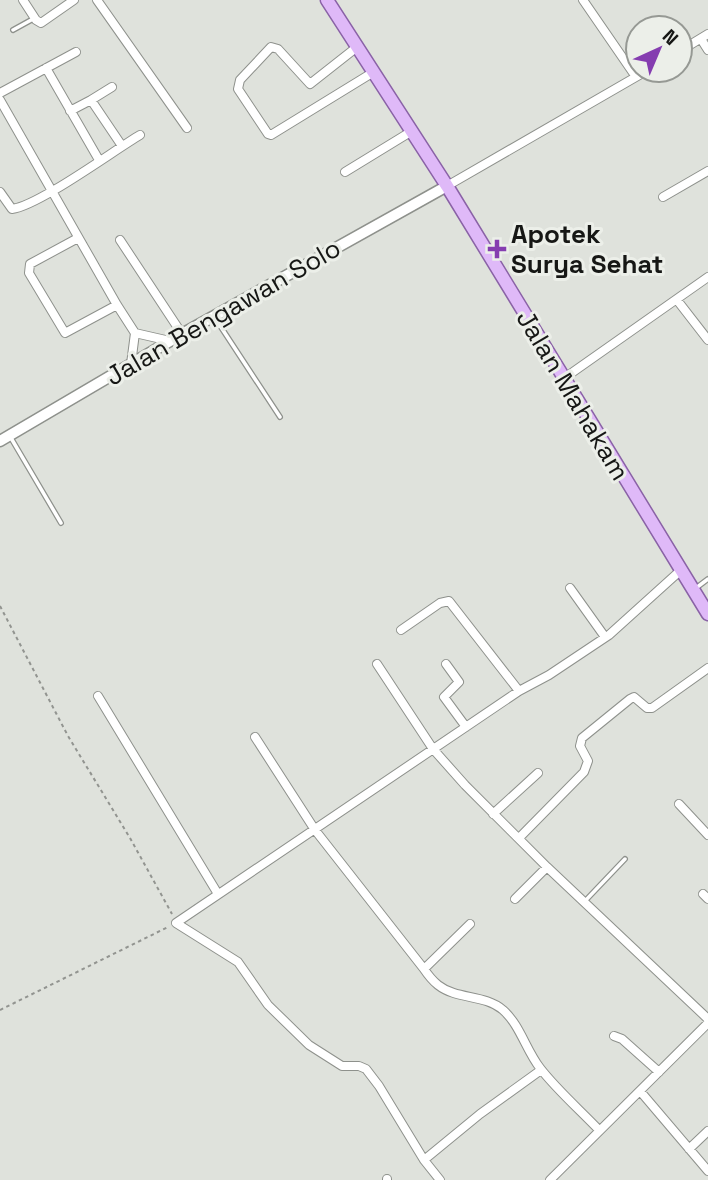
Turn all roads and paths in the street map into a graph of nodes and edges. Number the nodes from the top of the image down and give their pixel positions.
1 (23, 0) edge
2 (74, 0) edge
3 (97, 0) edge
4 (327, 0) edge
5 (583, 0) edge
6 (35, 18) junction
7 (13, 30) dead end
8 (704, 37) edge
9 (357, 47) junction
10 (708, 50) edge
11 (76, 52) dead end
12 (624, 59) edge
13 (46, 68) junction
14 (372, 73) junction
15 (624, 83) edge
16 (112, 87) dead end
17 (0, 93) edge
18 (0, 100) edge
19 (91, 100) junction
20 (70, 111) junction
21 (187, 128) dead end
22 (412, 131) junction
23 (140, 135) dead end
24 (122, 146) junction
25 (99, 160) junction
26 (708, 171) edge
27 (345, 172) dead end
28 (447, 186) junction
29 (51, 191) junction
30 (1, 195) edge
31 (663, 197) dead end
32 (78, 238) junction
33 (120, 240) dead end
34 (708, 277) edge
35 (677, 300) junction
36 (117, 305) junction
37 (214, 316) junction
38 (135, 332) junction
39 (182, 334) junction
40 (708, 340) edge
41 (170, 341) junction
42 (131, 363) junction
43 (563, 379) junction
44 (280, 417) dead end
45 (5, 438) edge
46 (61, 523) dead end
47 (681, 570) junction
48 (708, 579) edge
49 (570, 588) dead end
50 (693, 590) junction
51 (0, 606) edge
52 (708, 614) edge
53 (401, 630) dead end
54 (605, 638) junction
55 (446, 663) dead end
56 (377, 664) dead end
57 (708, 668) edge
58 (519, 691) junction
59 (98, 695) dead end
60 (466, 727) junction
61 (255, 737) dead end
62 (433, 749) junction
63 (538, 774) dead end
64 (679, 804) dead end
65 (493, 814) junction
66 (315, 830) junction
67 (708, 835) edge
68 (519, 838) junction
69 (625, 859) dead end
70 (547, 867) junction
71 (218, 894) junction
72 (515, 899) dead end
73 (584, 902) junction
74 (180, 920) junction
75 (470, 924) dead end
76 (424, 970) junction
77 (0, 1010) edge
78 (707, 1026) edge
79 (614, 1036) dead end
80 (538, 1072) junction
81 (659, 1072) junction
82 (640, 1091) junction
83 (599, 1130) junction
84 (708, 1131) edge
85 (689, 1149) junction
86 (424, 1160) junction
87 (708, 1171) edge
88 (440, 1180) edge
89 (550, 1180) edge

1 - 6 street
2 - 6 street
3 - 21 street
4 - 9 main road, Jalan Mahakam
5 - 12 street
6 - 7 lane
8 - 10 street
9 - 14 main road, Jalan Mahakam
9 - 14 street
11 - 13 street
13 - 17 street
13 - 20 street
14 - 22 main road, Jalan Mahakam
15 - 28 street
16 - 19 street
18 - 29 street
19 - 20 street
19 - 24 street
20 - 25 street
22 - 27 street
22 - 28 main road, Jalan Mahakam
23 - 24 street
24 - 25 street
25 - 29 street
26 - 31 street
28 - 37 main road, Jalan Bengawan Solo
28 - 43 main road, Jalan Mahakam
29 - 30 street
29 - 32 street
32 - 36 street
32 - 36 street
33 - 39 street
34 - 35 street
35 - 40 street
35 - 43 street
36 - 38 street
37 - 39 main road, Jalan Bengawan Solo
37 - 44 lane
38 - 41 street
38 - 42 street
39 - 41 main road, Jalan Bengawan Solo
41 - 42 main road, Jalan Bengawan Solo
42 - 45 main road, Jalan Bengawan Solo
43 - 47 main road, Jalan Mahakam
45 - 46 lane
47 - 50 main road, Jalan Mahakam
47 - 54 street
48 - 50 lane
49 - 54 street
50 - 52 main road, Jalan Mahakam
51 - 74 path
53 - 58 street
54 - 58 street
55 - 60 street
56 - 62 street
57 - 68 street
58 - 60 street
59 - 71 street
60 - 62 street
61 - 66 street
62 - 65 street
62 - 66 street
63 - 65 street
64 - 67 street
65 - 68 street
66 - 71 street
66 - 76 street
68 - 70 street
69 - 73 lane
70 - 72 street
70 - 73 street
71 - 74 street
73 - 78 street
74 - 77 path
74 - 86 street
75 - 76 street
76 - 80 street
78 - 81 street
79 - 81 street
80 - 83 street
80 - 86 street
81 - 82 street
82 - 83 street
82 - 85 street
83 - 89 street
84 - 85 street
85 - 87 street
86 - 88 street

